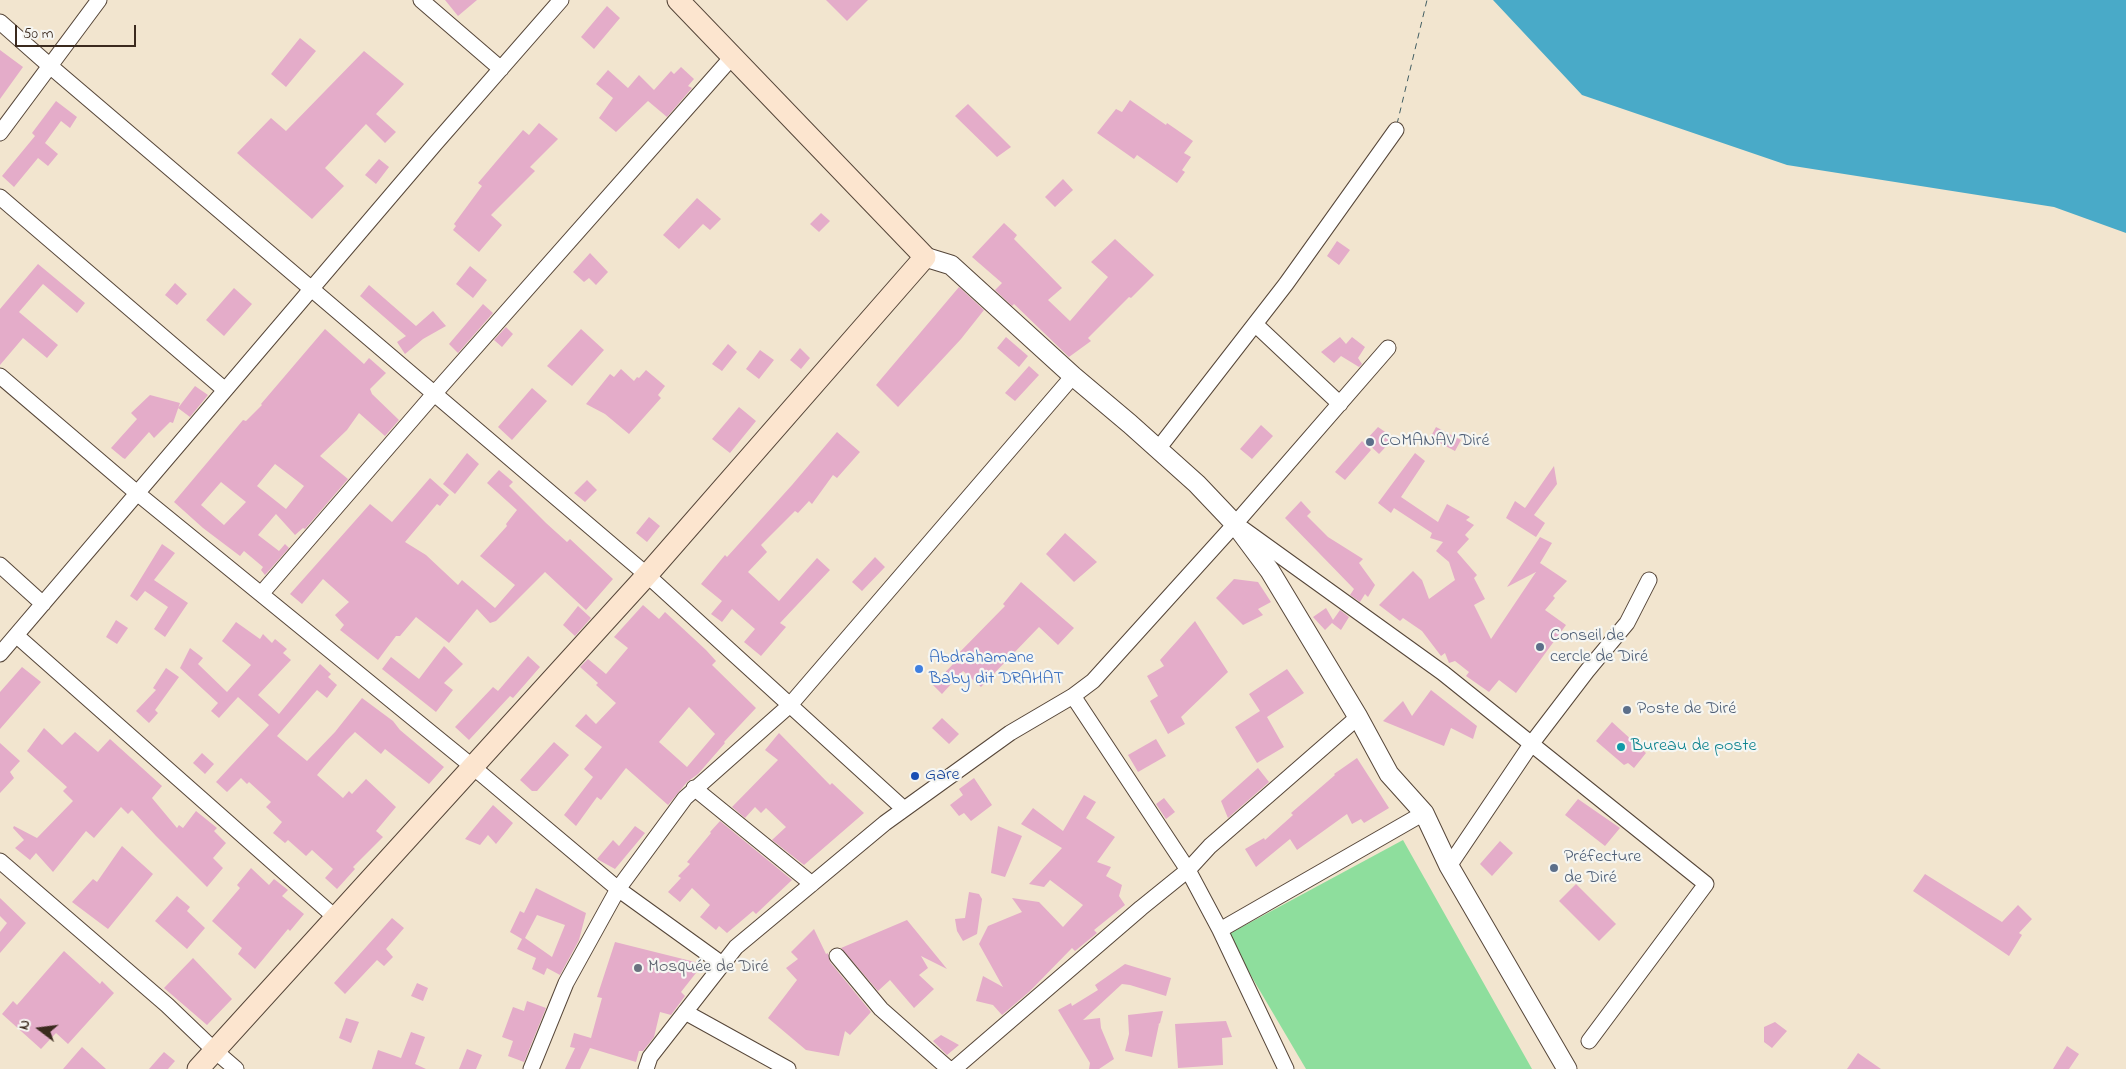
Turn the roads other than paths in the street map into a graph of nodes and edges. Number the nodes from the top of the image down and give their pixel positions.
1 (99, 0) edge
2 (421, 0) edge
3 (561, 0) edge
4 (678, 0) edge
5 (0, 22) edge
6 (733, 56) junction
7 (50, 66) junction
8 (501, 69) junction
9 (1396, 130) dead end
10 (0, 133) edge
11 (0, 197) edge
12 (925, 257) junction
13 (311, 289) junction
14 (1255, 324) junction
15 (1388, 348) dead end
16 (0, 376) edge
17 (1073, 376) junction
18 (225, 390) junction
19 (434, 394) junction
20 (1340, 404) junction
21 (1158, 449) junction
22 (137, 494) junction
23 (1235, 524) junction
24 (0, 565) edge
25 (647, 574) junction
26 (1649, 580) dead end
27 (261, 594) junction
28 (44, 604) junction
29 (17, 636) junction
30 (0, 654) edge
31 (1073, 696) junction
32 (790, 705) junction
33 (1358, 718) junction
34 (1532, 743) junction
35 (473, 767) junction
36 (694, 788) junction
37 (904, 809) junction
38 (1424, 813) junction
39 (0, 861) edge
40 (1449, 866) junction
41 (1188, 870) junction
42 (812, 884) junction
43 (618, 889) junction
44 (336, 918) junction
45 (1220, 930) junction
46 (837, 956) dead end
47 (722, 964) junction
48 (685, 1012) junction
49 (1588, 1041) dead end
50 (214, 1050) junction
51 (645, 1065) edge
52 (198, 1069) edge
53 (236, 1069) edge
54 (531, 1069) edge
55 (788, 1069) edge
56 (949, 1069) edge
57 (954, 1069) edge
58 (1286, 1069) edge
59 (1566, 1069) edge

1 - 7 street
2 - 8 street
3 - 8 street
4 - 6 main road
5 - 7 street
6 - 12 main road
6 - 19 street
7 - 10 street
7 - 13 street
8 - 13 street
9 - 14 street
11 - 18 street
12 - 17 street
12 - 25 main road
13 - 18 street
13 - 19 street
14 - 20 street
14 - 21 street
15 - 20 street
16 - 22 street
17 - 21 street
17 - 32 street
18 - 22 street
19 - 25 street
19 - 27 street
20 - 23 street
21 - 23 street
22 - 27 street
22 - 28 street
23 - 31 street
23 - 33 street
23 - 34 street
24 - 28 street
25 - 32 street
25 - 35 main road
26 - 34 street
27 - 35 street
28 - 29 street
29 - 30 street
29 - 44 street
31 - 37 street
31 - 41 street
32 - 36 street
32 - 37 street
33 - 38 street
33 - 41 street
34 - 40 street
34 - 49 street
35 - 43 street
35 - 44 main road
36 - 42 street
36 - 43 street
37 - 42 street
38 - 40 street
38 - 45 street
39 - 50 street
40 - 59 street
41 - 45 street
41 - 57 street
42 - 47 street
43 - 47 street
43 - 54 street
44 - 50 main road
45 - 58 street
46 - 56 street
47 - 48 street
48 - 51 street
48 - 55 street
50 - 52 main road
50 - 53 street

